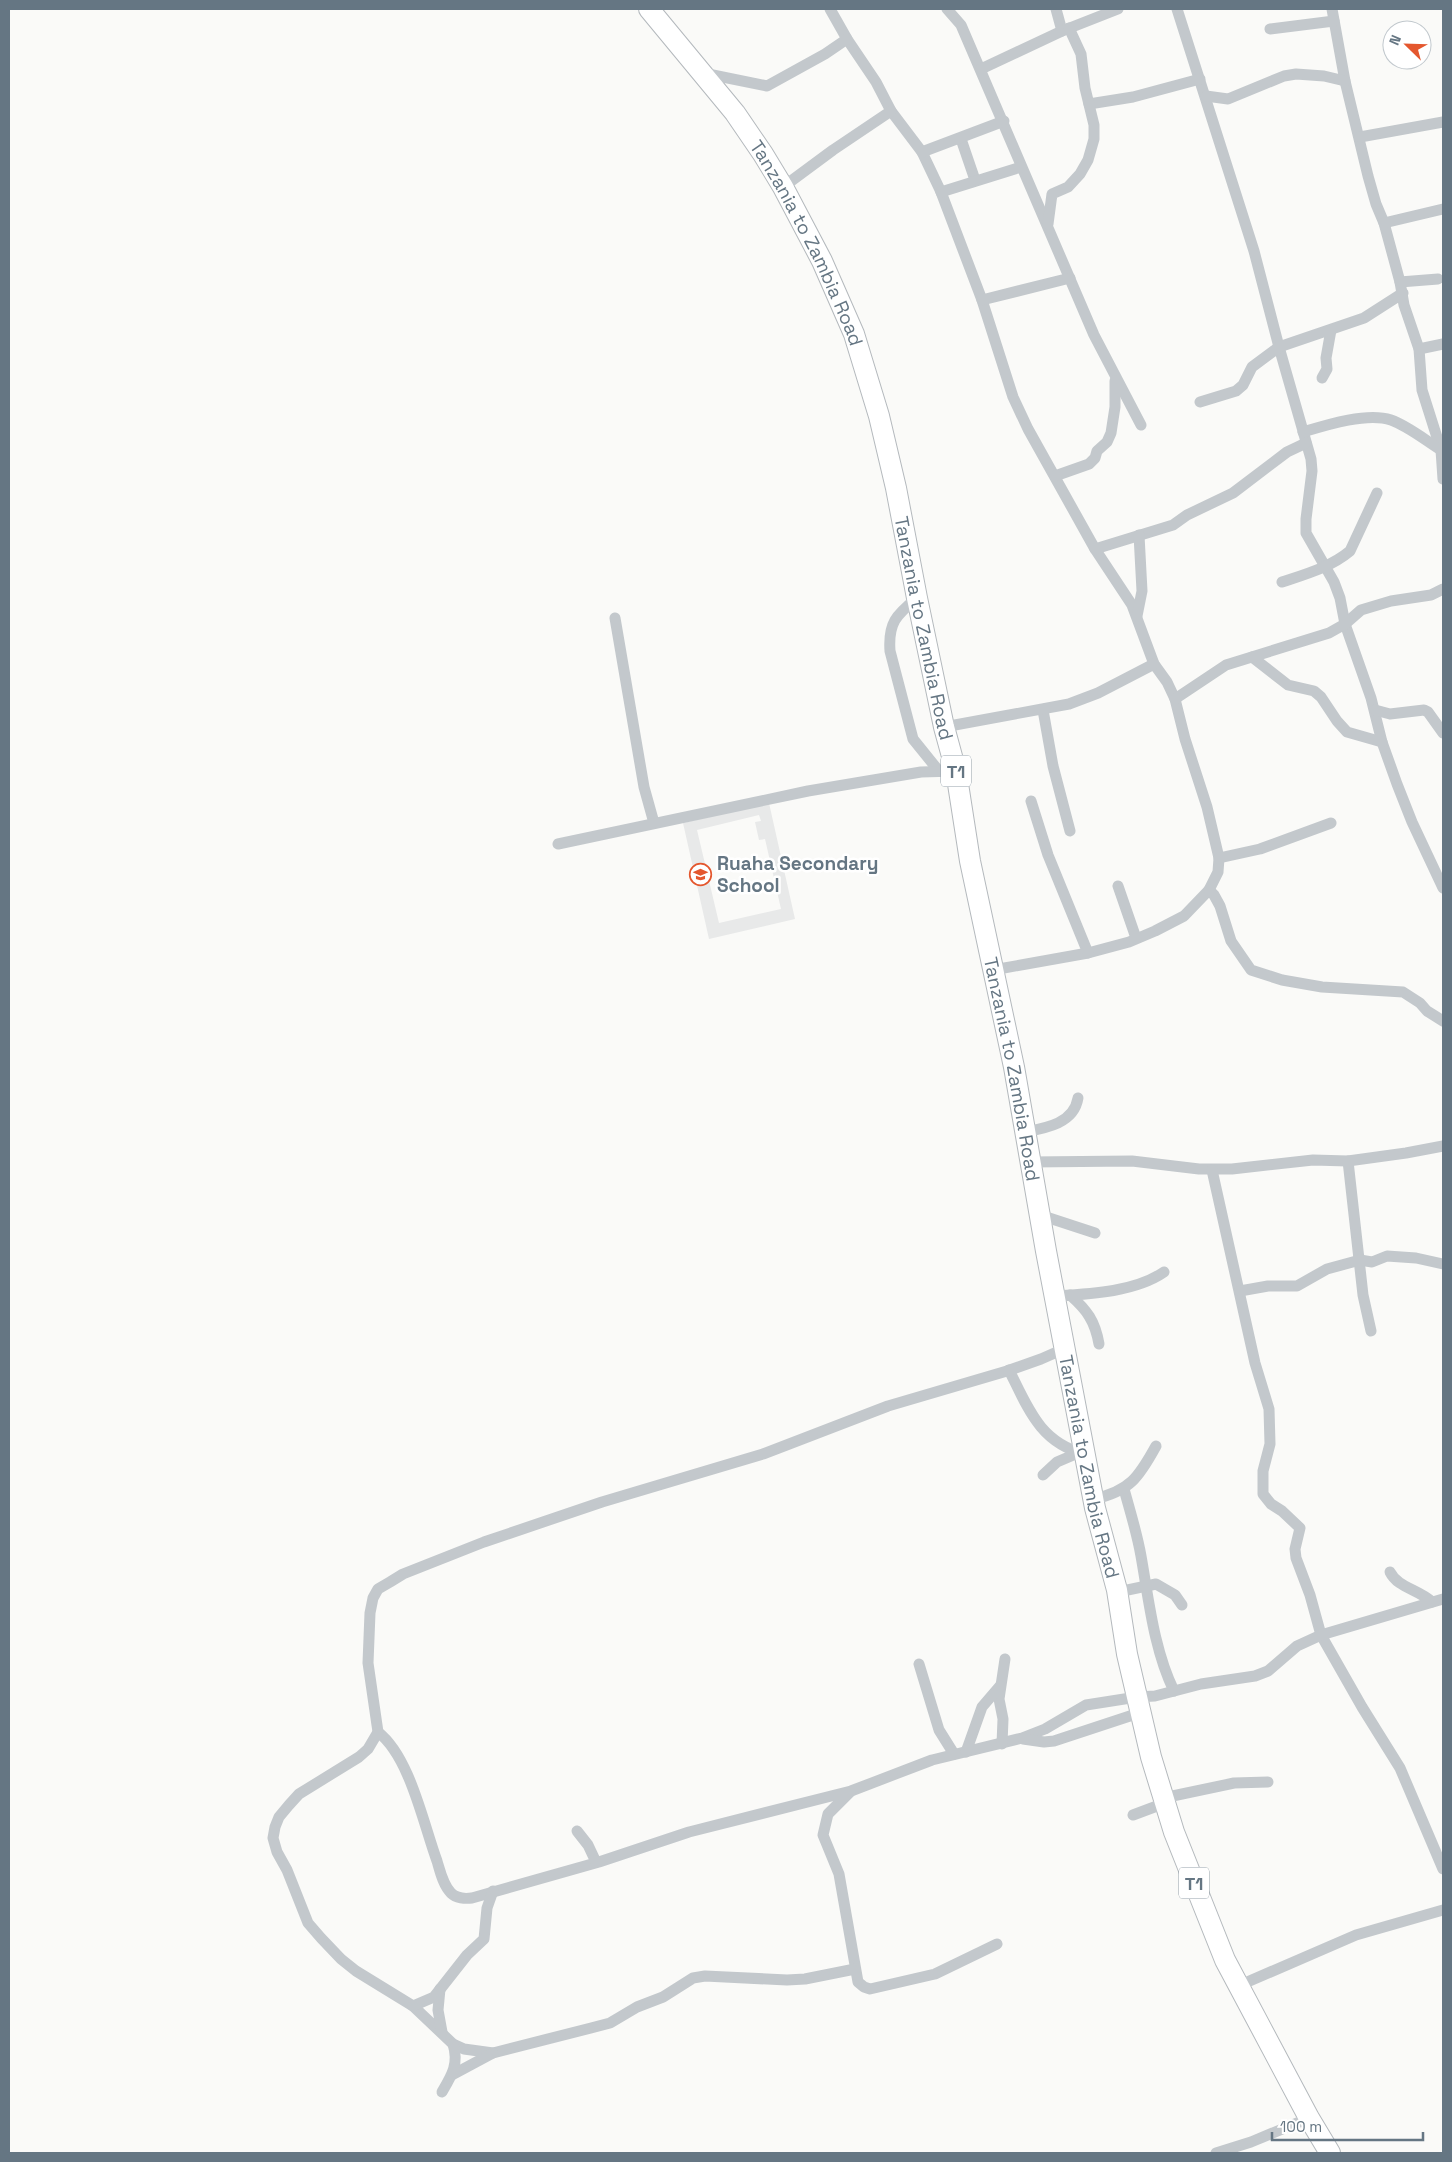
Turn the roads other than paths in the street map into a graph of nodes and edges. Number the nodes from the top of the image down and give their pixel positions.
1 (648, 9) edge
2 (830, 9) edge
3 (947, 9) edge
4 (1056, 9) edge
5 (1118, 9) edge
6 (1177, 9) edge
7 (1332, 9) edge
8 (1334, 21) junction
9 (1270, 29) dead end
10 (1065, 30) junction
11 (847, 39) junction
12 (981, 69) junction
13 (704, 73) junction
14 (1200, 79) junction
15 (1345, 81) junction
16 (1206, 96) junction
17 (1089, 104) junction
18 (891, 111) junction
19 (1004, 122) junction
20 (1443, 122) edge
21 (1360, 137) junction
22 (961, 139) junction
23 (922, 152) junction
24 (1021, 167) junction
25 (975, 180) junction
26 (783, 187) junction
27 (941, 192) junction
28 (1443, 209) edge
29 (1384, 223) junction
30 (1048, 226) junction
31 (1070, 278) junction
32 (1438, 279) dead end
33 (1401, 288) junction
34 (982, 300) junction
35 (1331, 330) junction
36 (1443, 344) edge
37 (1279, 347) junction
38 (1419, 349) junction
39 (1115, 377) junction
40 (1322, 378) dead end
41 (1200, 402) dead end
42 (1141, 426) dead end
43 (1304, 437) junction
44 (1441, 450) junction
45 (1443, 473) edge
46 (1055, 476) junction
47 (1377, 493) dead end
48 (1139, 535) junction
49 (1095, 549) junction
50 (1325, 566) junction
51 (1282, 582) dead end
52 (1443, 589) edge
53 (917, 598) junction
54 (1137, 616) junction
55 (615, 618) dead end
56 (1345, 624) junction
57 (1252, 657) junction
58 (1154, 664) junction
59 (1175, 700) junction
60 (1043, 710) junction
61 (1374, 710) junction
62 (944, 727) junction
63 (1443, 733) edge
64 (1382, 742) junction
65 (947, 770) junction
66 (1031, 801) dead end
67 (654, 822) junction
68 (1331, 823) dead end
69 (1070, 831) dead end
70 (558, 844) dead end
71 (1219, 858) junction
72 (1118, 886) dead end
73 (1443, 888) edge
74 (1209, 890) junction
75 (1136, 938) junction
76 (1088, 953) junction
77 (993, 970) junction
78 (1443, 1020) edge
79 (1078, 1098) dead end
80 (1025, 1132) junction
81 (1443, 1146) edge
82 (1348, 1161) junction
83 (1030, 1162) junction
84 (1212, 1170) junction
85 (1040, 1215) junction
86 (1095, 1233) dead end
87 (1360, 1260) junction
88 (1443, 1264) edge
89 (1164, 1272) dead end
90 (1240, 1291) junction
91 (1063, 1296) junction
92 (1371, 1331) dead end
93 (1099, 1344) dead end
94 (1066, 1348) junction
95 (1009, 1370) junction
96 (1156, 1446) dead end
97 (1082, 1453) junction
98 (1043, 1475) dead end
99 (1124, 1489) junction
100 (1094, 1499) junction
101 (1390, 1572) dead end
102 (1145, 1585) junction
103 (1118, 1592) junction
104 (1438, 1600) edge
105 (1182, 1605) dead end
106 (1321, 1635) junction
107 (1005, 1659) dead end
108 (919, 1664) dead end
109 (1001, 1685) junction
110 (1174, 1691) junction
111 (1138, 1705) junction
112 (378, 1732) junction
113 (1022, 1738) junction
114 (1002, 1744) junction
115 (966, 1752) junction
116 (954, 1754) junction
117 (1268, 1782) dead end
118 (851, 1791) junction
119 (1164, 1800) junction
120 (1133, 1815) dead end
121 (577, 1831) dead end
122 (1439, 1842) edge
123 (596, 1862) junction
124 (1443, 1869) edge
125 (493, 1891) junction
126 (1443, 1910) edge
127 (998, 1944) dead end
128 (855, 1969) junction
129 (1238, 1986) junction
130 (440, 1988) junction
131 (413, 2006) junction
132 (442, 2032) junction
133 (454, 2044) junction
134 (494, 2053) junction
135 (452, 2075) junction
136 (442, 2092) dead end
137 (1309, 2118) junction
138 (1216, 2153) edge
139 (1330, 2153) edge

1 - 13 highway, Tanzania to Zambia Road / T1
2 - 11 street
3 - 12 street
4 - 10 street
5 - 10 street
6 - 14 street
7 - 8 street
8 - 9 street
8 - 15 street
10 - 12 street
10 - 17 street
11 - 13 street
11 - 18 street
12 - 19 street
13 - 26 highway, Tanzania to Zambia Road / T1
14 - 16 street
14 - 17 street
15 - 16 street
15 - 21 street
16 - 37 street
17 - 30 street
18 - 23 street
18 - 26 street
19 - 22 street
19 - 24 street
20 - 21 street
21 - 29 street
22 - 23 street
22 - 25 street
23 - 27 street
24 - 25 street
24 - 30 street
25 - 27 street
26 - 53 highway, Tanzania to Zambia Road / T1
27 - 34 street
28 - 29 street
29 - 33 street
30 - 31 street
31 - 34 street
31 - 39 street
32 - 33 street
33 - 35 street
33 - 38 street
34 - 46 street
35 - 37 street
35 - 40 street
36 - 38 street
37 - 41 street
37 - 43 street
38 - 44 street
39 - 42 street
39 - 46 street
43 - 44 street
43 - 48 street
43 - 50 street
44 - 45 street
46 - 49 street
47 - 50 street
48 - 49 street
48 - 54 street
49 - 54 street
50 - 51 street
50 - 56 street
52 - 56 street
53 - 62 highway, Tanzania to Zambia Road / T1
53 - 65 street
54 - 58 street
55 - 67 street
56 - 57 street
56 - 61 street
57 - 59 street
57 - 64 street
58 - 59 street
58 - 60 street
59 - 71 street
60 - 62 street
60 - 69 street
61 - 63 street
61 - 64 street
62 - 65 highway, Tanzania to Zambia Road / T1
64 - 73 street
65 - 67 street
65 - 77 highway, Tanzania to Zambia Road / T1
66 - 76 street
67 - 70 street
68 - 71 street
71 - 74 street
72 - 75 street
74 - 75 street
74 - 78 street
75 - 76 street
76 - 77 street
77 - 80 highway, Tanzania to Zambia Road / T1
79 - 80 street
80 - 83 highway, Tanzania to Zambia Road / T1
81 - 82 street
82 - 84 street
82 - 87 street
83 - 84 street
83 - 85 highway, Tanzania to Zambia Road / T1
84 - 90 street
85 - 86 street
85 - 91 highway, Tanzania to Zambia Road / T1
87 - 88 street
87 - 90 street
87 - 92 street
89 - 91 street
90 - 106 street
91 - 93 street
91 - 94 highway, Tanzania to Zambia Road / T1
94 - 95 street
94 - 97 highway, Tanzania to Zambia Road / T1
95 - 97 street
95 - 112 street
96 - 99 street
97 - 98 street
97 - 100 highway, Tanzania to Zambia Road / T1
99 - 100 street
99 - 102 street
100 - 103 highway, Tanzania to Zambia Road / T1
101 - 104 street
102 - 103 street
102 - 105 street
102 - 110 street
103 - 111 highway, Tanzania to Zambia Road / T1
104 - 106 street
106 - 110 street
106 - 122 street
107 - 109 street
108 - 116 street
109 - 114 street
109 - 115 street
110 - 111 street
111 - 113 street
111 - 113 street
111 - 119 highway, Tanzania to Zambia Road / T1
112 - 125 street
112 - 131 street
113 - 114 street
114 - 115 street
115 - 116 street
116 - 118 street
117 - 119 street
118 - 123 street
118 - 128 street
119 - 120 street
119 - 129 highway, Tanzania to Zambia Road / T1
121 - 123 street
122 - 124 street
123 - 125 street
125 - 130 street
126 - 129 street
127 - 128 street
128 - 134 street
129 - 137 highway, Tanzania to Zambia Road / T1
130 - 131 street
130 - 132 street
131 - 132 street
132 - 133 street
133 - 134 street
133 - 135 street
134 - 135 street
135 - 136 street
137 - 138 street
137 - 139 highway, Tanzania to Zambia Road / T1

